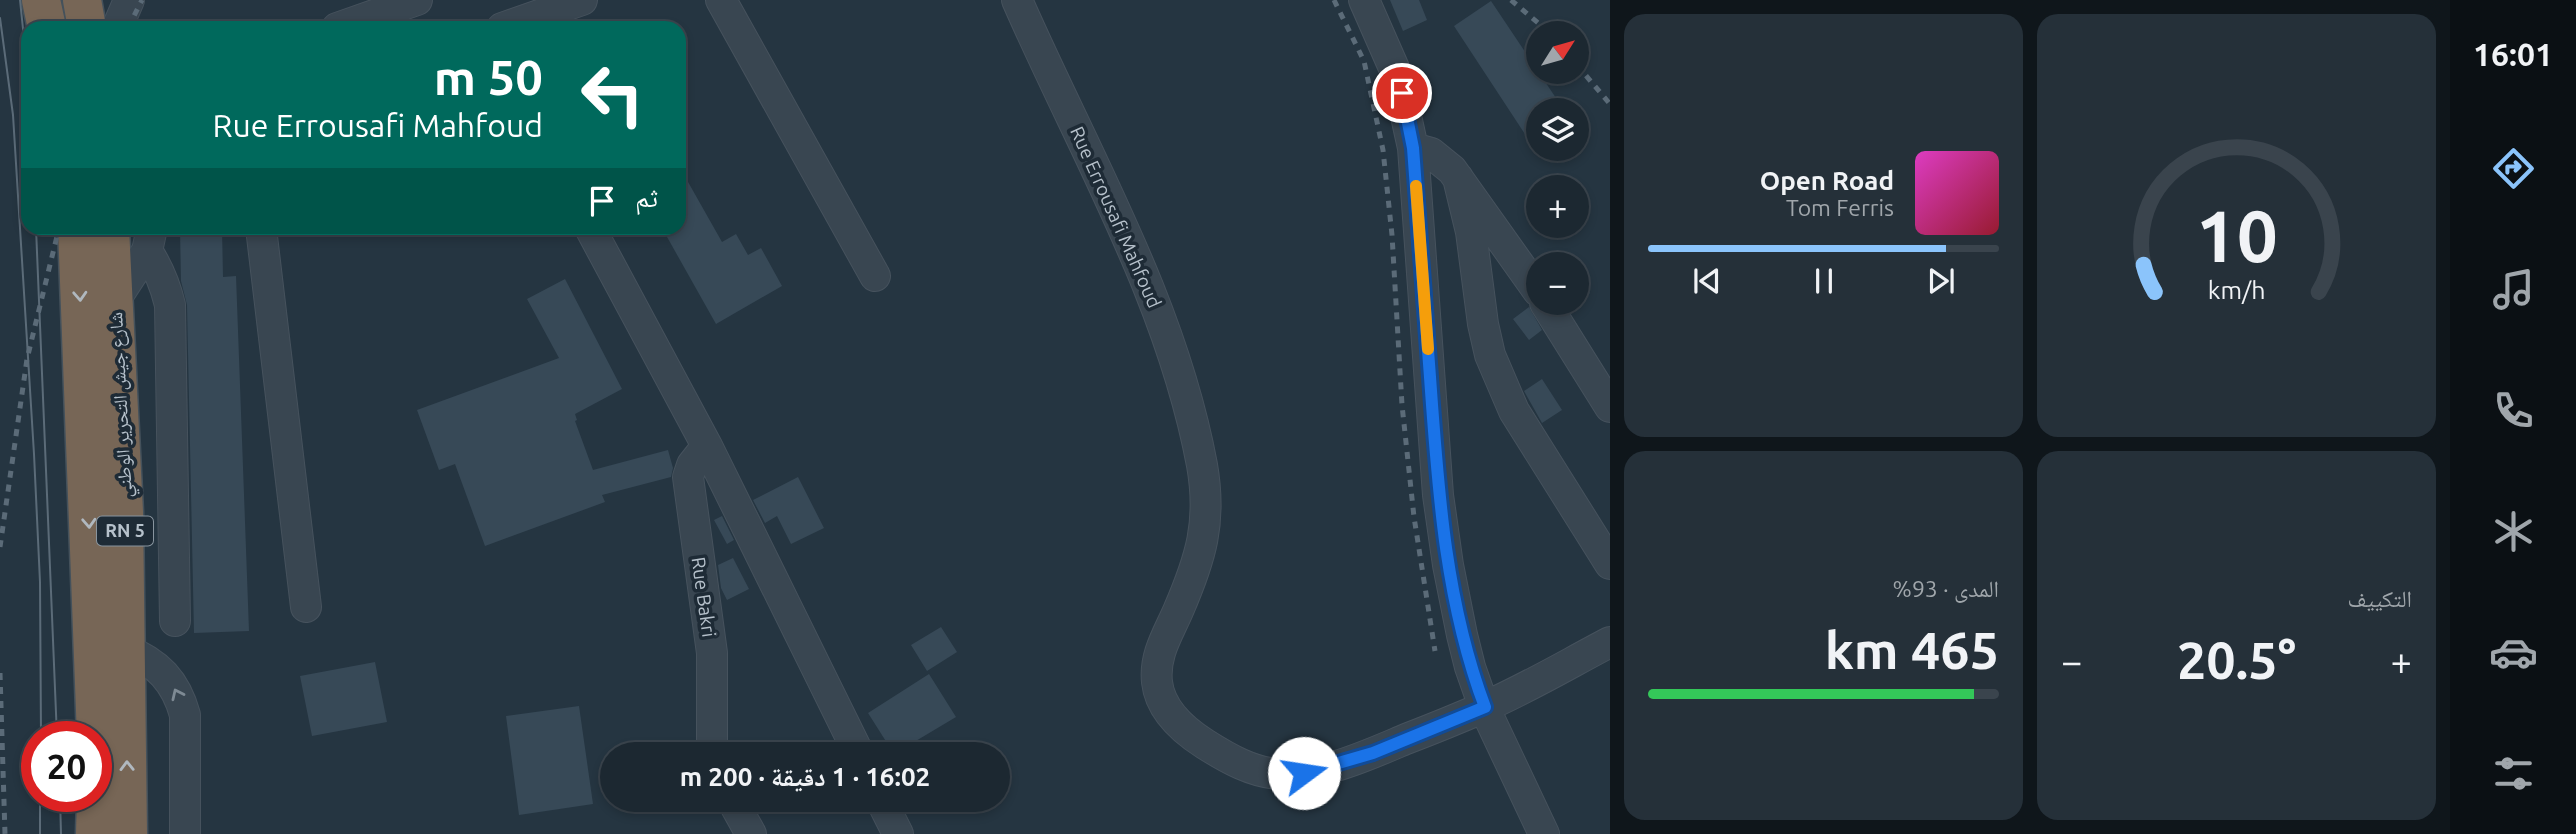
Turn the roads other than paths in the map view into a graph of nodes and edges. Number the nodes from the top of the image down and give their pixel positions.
1 (41, 0) edge
2 (82, 0) edge
3 (130, 0) edge
4 (417, 0) edge
5 (583, 0) edge
6 (720, 0) edge
7 (1017, 0) edge
8 (1364, 0) edge
9 (46, 21) edge
10 (86, 21) edge
11 (120, 21) edge
12 (133, 21) edge
13 (357, 21) edge
14 (522, 21) edge
15 (1413, 148) junction
16 (1458, 178) junction
17 (76, 235) edge
18 (110, 235) edge
19 (262, 235) edge
20 (594, 235) edge
21 (149, 239) edge
22 (1526, 274) edge
23 (875, 276) dead end
24 (115, 300) junction
25 (1552, 315) edge
26 (1610, 407) edge
27 (707, 446) junction
28 (1610, 564) edge
29 (306, 607) dead end
30 (175, 621) dead end
31 (1610, 642) edge
32 (125, 650) junction
33 (1485, 707) junction
34 (95, 721) edge
35 (712, 742) edge
36 (853, 742) edge
37 (96, 812) edge
38 (739, 812) edge
39 (887, 812) edge
40 (95, 834) edge
41 (128, 834) edge
42 (185, 834) edge
43 (751, 834) edge
44 (898, 834) edge
45 (1544, 834) edge

1 - 9 highway
2 - 10 highway
3 - 11 street
3 - 12 street
4 - 13 street
5 - 14 street
6 - 23 street
7 - 33 street, Rue Errousafi Mahfoud
8 - 15 street
15 - 16 street
15 - 33 street
16 - 22 street
16 - 28 street
17 -> 34 highway, شارع جيش التحرير الوطني / RN 5
18 - 24 highway, شارع جيش التحرير الوطني / RN 5
19 - 29 street
20 - 27 street
21 - 24 street
21 - 30 street
24 - 32 highway, شارع جيش التحرير الوطني / RN 5
25 - 26 street
27 - 35 street, Rue Bakri
27 - 36 street
31 - 33 street, Rue Errousafi Mahfoud
41 -> 32 highway, شارع جيش التحرير الوطني / RN 5
42 -> 32 street
33 - 45 street
37 - 40 highway
38 - 43 street
39 - 44 street

